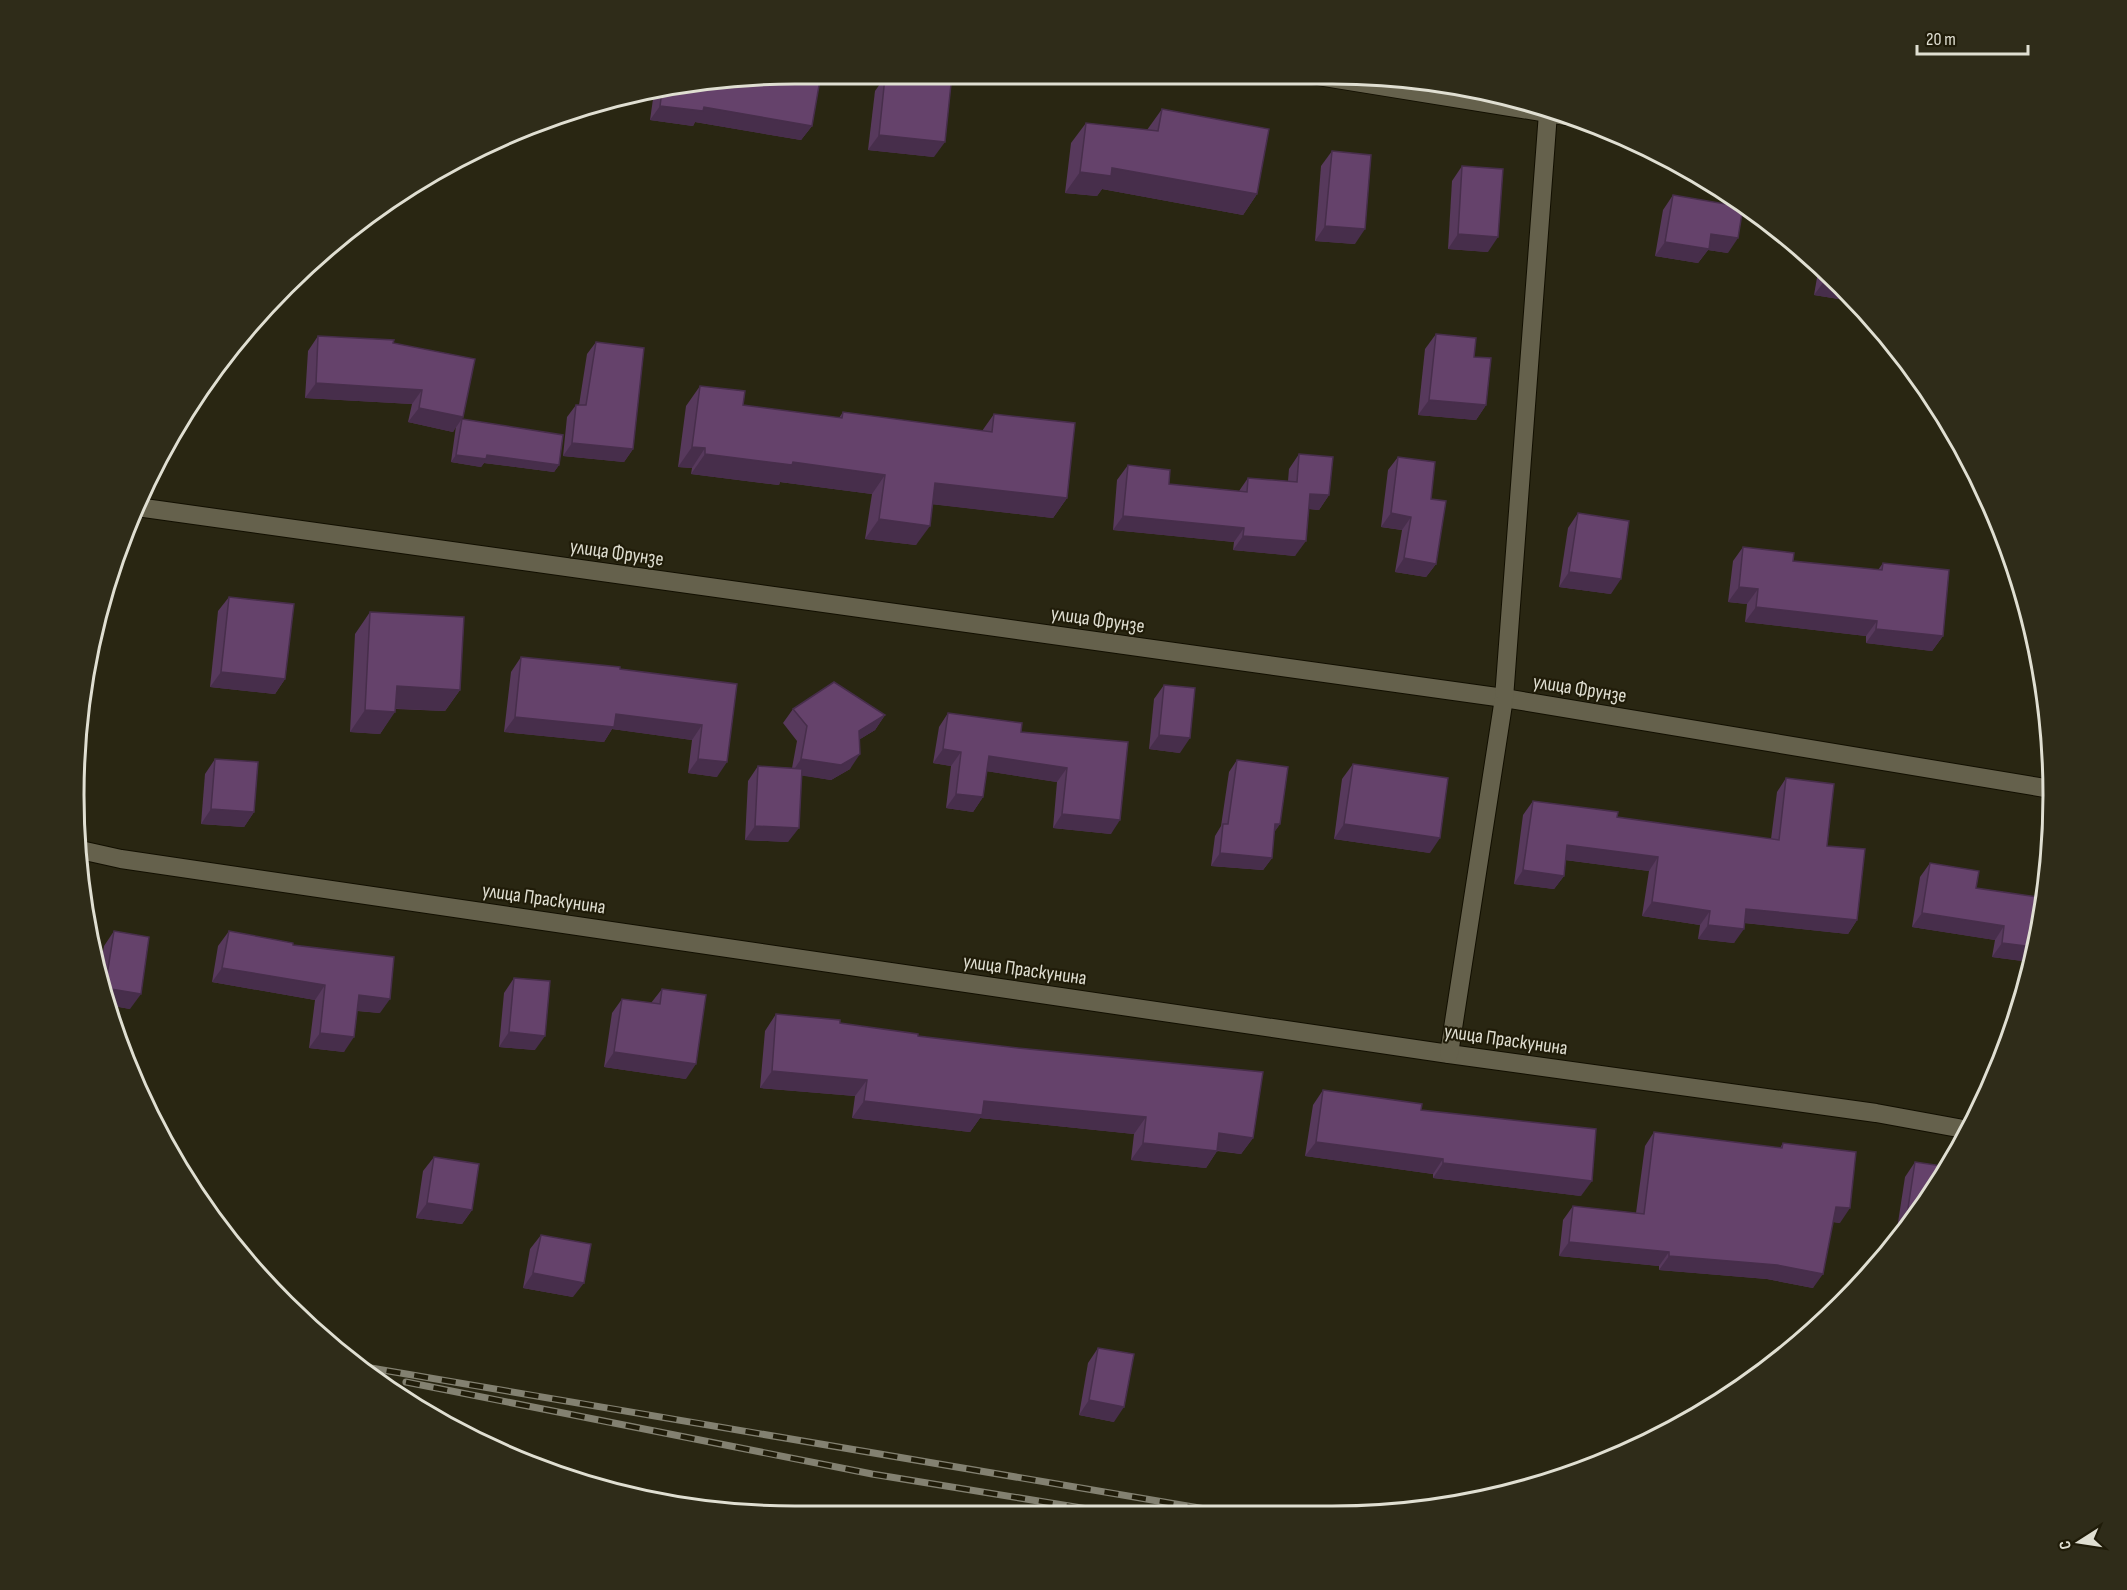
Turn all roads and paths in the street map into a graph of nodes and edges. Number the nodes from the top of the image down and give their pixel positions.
1 (1392, 87) edge
2 (1511, 107) edge
3 (1548, 118) edge
4 (145, 508) edge
5 (1504, 698) junction
6 (2043, 788) edge
7 (87, 851) edge
8 (1449, 1053) junction
9 (1960, 1128) edge

1 - 2 street
3 - 5 street
4 - 5 street, улица Фрунзе
5 - 6 street, улица Фрунзе
5 - 8 street
7 - 8 street, улица Праскунина
8 - 9 street, улица Праскунина

